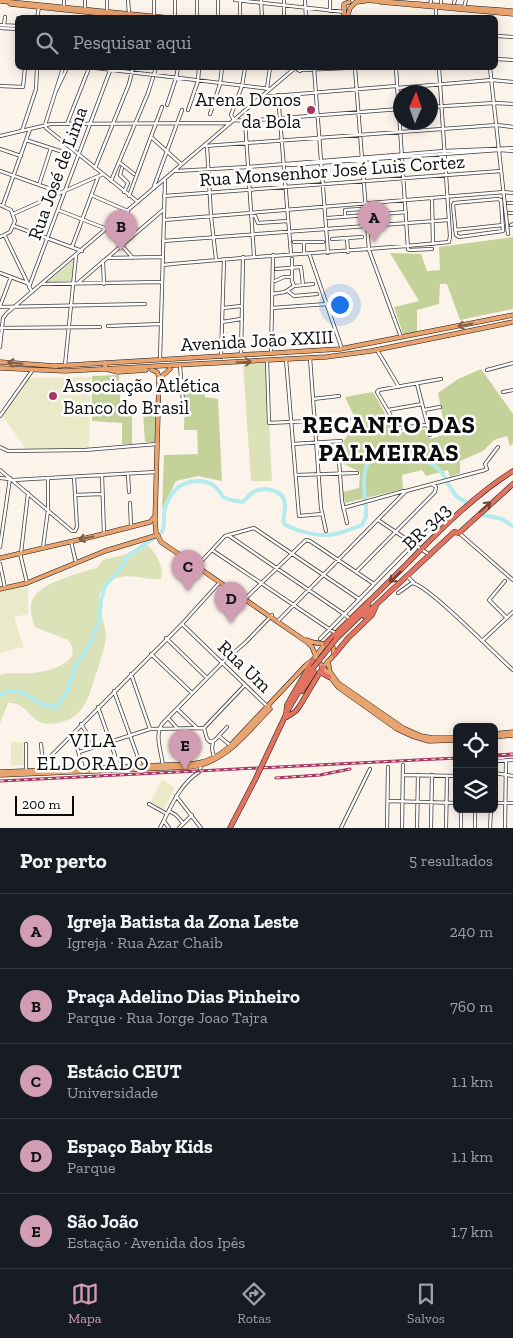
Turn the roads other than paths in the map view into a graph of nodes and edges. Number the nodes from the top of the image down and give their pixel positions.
1 (64, 0) edge
2 (85, 0) edge
3 (107, 0) edge
4 (128, 0) edge
5 (154, 0) edge
6 (175, 0) edge
7 (197, 0) edge
8 (218, 0) edge
9 (235, 0) edge
10 (240, 0) edge
11 (284, 0) edge
12 (305, 0) edge
13 (330, 0) edge
14 (356, 0) edge
15 (363, 0) edge
16 (466, 0) edge
17 (370, 1) edge
18 (379, 1) edge
19 (0, 2) edge
20 (261, 2) edge
21 (430, 4) edge
22 (64, 6) junction
23 (284, 6) junction
24 (464, 6) junction
25 (39, 7) junction
26 (305, 8) junction
27 (436, 8) junction
28 (347, 9) edge
29 (85, 10) junction
30 (485, 10) junction
31 (330, 11) junction
32 (513, 12) edge
33 (106, 14) edge
34 (38, 15) edge
35 (84, 15) edge
36 (127, 15) edge
37 (154, 15) edge
38 (176, 15) edge
39 (197, 15) edge
40 (218, 15) edge
41 (240, 15) edge
42 (262, 15) edge
43 (284, 15) edge
44 (306, 15) edge
45 (436, 15) edge
46 (485, 15) edge
47 (5, 17) dead end
48 (4, 25) junction
49 (0, 26) edge
50 (15, 27) edge
51 (15, 27) edge
52 (498, 36) edge
53 (513, 37) edge
54 (498, 59) edge
55 (513, 60) edge
56 (25, 70) edge
57 (37, 70) edge
58 (62, 70) edge
59 (66, 70) edge
60 (88, 70) edge
61 (110, 70) edge
62 (122, 70) edge
63 (155, 70) edge
64 (178, 70) edge
65 (199, 70) edge
66 (222, 70) edge
67 (245, 70) edge
68 (270, 70) edge
69 (292, 70) edge
70 (314, 70) edge
71 (355, 70) edge
72 (396, 70) edge
73 (439, 70) edge
74 (490, 70) edge
75 (133, 72) junction
76 (154, 75) junction
77 (176, 78) junction
78 (492, 80) junction
79 (198, 81) junction
80 (513, 82) edge
81 (220, 84) junction
82 (397, 85) edge
83 (440, 85) junction
84 (0, 86) edge
85 (242, 86) junction
86 (393, 87) edge
87 (268, 89) junction
88 (356, 89) junction
89 (56, 92) junction
90 (316, 92) junction
91 (278, 95) junction
92 (261, 97) junction
93 (494, 103) junction
94 (513, 104) edge
95 (167, 105) dead end
96 (438, 106) edge
97 (441, 106) junction
98 (162, 107) dead end
99 (182, 110) dead end
100 (188, 110) dead end
101 (393, 110) edge
102 (358, 112) junction
103 (210, 114) dead end
104 (318, 115) junction
105 (280, 118) junction
106 (234, 120) junction
107 (245, 120) junction
108 (178, 123) junction
109 (230, 123) junction
110 (67, 124) junction
111 (89, 124) junction
112 (112, 124) junction
113 (135, 124) junction
114 (156, 124) junction
115 (45, 125) junction
116 (497, 125) junction
117 (513, 127) edge
118 (442, 128) junction
119 (30, 129) junction
120 (22, 131) junction
121 (401, 132) junction
122 (360, 135) junction
123 (0, 136) edge
124 (151, 137) junction
125 (319, 138) junction
126 (26, 140) junction
127 (282, 141) junction
128 (246, 143) junction
129 (205, 146) junction
130 (52, 148) junction
131 (0, 149) edge
132 (499, 149) junction
133 (513, 150) edge
134 (60, 151) dead end
135 (167, 151) junction
136 (444, 152) junction
137 (78, 153) junction
138 (402, 155) junction
139 (20, 156) junction
140 (362, 158) junction
141 (119, 162) junction
142 (321, 162) junction
143 (284, 164) junction
144 (182, 165) junction
145 (248, 167) junction
146 (95, 168) junction
147 (122, 168) dead end
148 (208, 170) junction
149 (0, 171) edge
150 (174, 171) junction
151 (501, 171) junction
152 (103, 174) junction
153 (134, 174) dead end
154 (14, 176) junction
155 (446, 176) junction
156 (98, 177) junction
157 (404, 179) junction
158 (165, 180) junction
159 (111, 181) junction
160 (364, 182) junction
161 (39, 185) junction
162 (323, 185) junction
163 (286, 188) junction
164 (154, 189) junction
165 (252, 191) junction
166 (62, 192) junction
167 (124, 192) junction
168 (504, 192) junction
169 (513, 193) edge
170 (209, 194) junction
171 (478, 194) junction
172 (473, 195) junction
173 (91, 196) junction
174 (128, 196) junction
175 (164, 196) junction
176 (447, 198) junction
177 (432, 199) junction
178 (474, 201) junction
179 (479, 201) junction
180 (138, 202) junction
181 (405, 202) junction
182 (508, 203) dead end
183 (513, 203) edge
184 (366, 204) junction
185 (2, 205) edge
186 (324, 208) junction
187 (164, 209) junction
188 (362, 209) dead end
189 (58, 210) junction
190 (288, 210) junction
191 (128, 211) junction
192 (406, 212) junction
193 (13, 214) junction
194 (251, 215) junction
195 (369, 215) junction
196 (211, 216) junction
197 (345, 217) junction
198 (328, 218) dead end
199 (82, 219) junction
200 (164, 220) junction
201 (449, 220) junction
202 (288, 221) junction
203 (432, 221) junction
204 (407, 223) junction
205 (367, 225) junction
206 (503, 225) junction
207 (14, 226) junction
208 (107, 229) junction
209 (326, 229) junction
210 (455, 230) junction
211 (289, 231) junction
212 (252, 234) junction
213 (508, 234) dead end
214 (5, 236) junction
215 (0, 237) edge
216 (213, 237) junction
217 (362, 237) dead end
218 (48, 238) junction
219 (347, 238) junction
220 (332, 239) dead end
221 (163, 241) junction
222 (294, 242) dead end
223 (304, 242) junction
224 (323, 242) dead end
225 (433, 244) junction
226 (122, 245) junction
227 (408, 246) junction
228 (72, 247) junction
229 (432, 249) dead end
230 (369, 250) junction
231 (82, 251) junction
232 (348, 252) junction
233 (309, 253) junction
234 (328, 253) junction
235 (291, 254) junction
236 (304, 254) junction
237 (272, 255) junction
238 (76, 256) junction
239 (254, 256) junction
240 (163, 257) junction
241 (243, 257) junction
242 (107, 258) junction
243 (133, 258) junction
244 (224, 259) junction
245 (292, 259) dead end
246 (216, 260) junction
247 (102, 262) junction
248 (163, 265) junction
249 (292, 267) junction
250 (276, 269) dead end
251 (0, 273) edge
252 (11, 277) junction
253 (292, 277) junction
254 (275, 281) dead end
255 (162, 282) junction
256 (27, 283) junction
257 (42, 284) junction
258 (75, 284) junction
259 (104, 284) junction
260 (313, 284) dead end
261 (303, 285) junction
262 (294, 286) junction
263 (29, 287) junction
264 (32, 292) junction
265 (288, 292) junction
266 (272, 294) junction
267 (317, 294) dead end
268 (145, 304) dead end
269 (327, 304) junction
270 (15, 306) junction
271 (71, 306) junction
272 (242, 306) junction
273 (0, 307) edge
274 (223, 308) junction
275 (272, 308) junction
276 (513, 315) edge
277 (241, 319) junction
278 (222, 322) junction
279 (513, 322) edge
280 (161, 324) junction
281 (70, 326) junction
282 (108, 326) dead end
283 (100, 327) dead end
284 (1, 328) edge
285 (428, 333) junction
286 (401, 338) junction
287 (422, 340) junction
288 (0, 347) edge
289 (341, 349) junction
290 (377, 350) junction
291 (320, 351) junction
292 (271, 354) junction
293 (241, 355) junction
294 (332, 356) junction
295 (211, 357) junction
296 (220, 357) junction
297 (310, 358) junction
298 (286, 359) junction
299 (160, 360) junction
300 (267, 360) junction
301 (0, 362) edge
302 (107, 363) junction
303 (212, 363) junction
304 (218, 363) junction
305 (513, 363) edge
306 (100, 364) junction
307 (65, 365) junction
308 (179, 366) junction
309 (0, 368) edge
310 (160, 368) junction
311 (106, 369) junction
312 (170, 369) junction
313 (32, 370) junction
314 (99, 370) junction
315 (152, 370) junction
316 (487, 370) dead end
317 (160, 377) junction
318 (441, 379) dead end
319 (417, 384) junction
320 (399, 387) junction
321 (513, 390) edge
322 (503, 392) dead end
323 (339, 396) dead end
324 (313, 399) junction
325 (422, 404) junction
326 (440, 407) dead end
327 (388, 410) junction
328 (424, 410) junction
329 (1, 413) edge
330 (184, 413) dead end
331 (349, 419) dead end
332 (315, 421) junction
333 (292, 422) junction
334 (428, 425) junction
335 (430, 435) dead end
336 (341, 441) dead end
337 (316, 442) junction
338 (157, 444) junction
339 (294, 444) junction
340 (0, 447) edge
341 (498, 447) dead end
342 (338, 448) dead end
343 (0, 470) edge
344 (513, 470) edge
345 (156, 472) junction
346 (357, 473) dead end
347 (128, 474) junction
348 (340, 474) junction
349 (102, 475) junction
350 (319, 475) junction
351 (296, 476) junction
352 (74, 477) junction
353 (0, 478) edge
354 (48, 478) junction
355 (10, 479) junction
356 (432, 484) junction
357 (513, 484) edge
358 (406, 491) junction
359 (129, 492) dead end
360 (28, 493) junction
361 (102, 494) junction
362 (76, 495) junction
363 (130, 503) dead end
364 (343, 508) junction
365 (48, 510) junction
366 (322, 514) junction
367 (155, 516) junction
368 (438, 519) dead end
369 (378, 520) junction
370 (150, 522) junction
371 (346, 523) dead end
372 (156, 524) junction
373 (131, 526) junction
374 (326, 531) dead end
375 (396, 532) junction
376 (457, 532) junction
377 (104, 534) junction
378 (158, 535) junction
379 (228, 535) junction
380 (71, 541) junction
381 (413, 544) junction
382 (0, 547) edge
383 (43, 548) junction
384 (212, 550) junction
385 (424, 552) junction
386 (21, 553) junction
387 (291, 553) junction
388 (0, 558) edge
389 (338, 560) junction
390 (76, 563) junction
391 (0, 564) edge
392 (197, 566) junction
393 (277, 568) junction
394 (356, 572) junction
395 (324, 575) junction
396 (407, 576) junction
397 (513, 580) edge
398 (505, 581) dead end
399 (221, 582) junction
400 (27, 583) junction
401 (262, 583) junction
402 (414, 583) junction
403 (374, 584) junction
404 (2, 589) edge
405 (309, 590) junction
406 (398, 593) dead end
407 (246, 598) junction
408 (359, 599) junction
409 (369, 601) junction
410 (294, 605) junction
411 (376, 605) junction
412 (513, 612) edge
413 (344, 614) junction
414 (271, 616) junction
415 (507, 618) junction
416 (359, 619) junction
417 (350, 620) junction
418 (278, 621) junction
419 (182, 624) junction
420 (329, 629) junction
421 (336, 637) junction
422 (166, 638) junction
423 (307, 641) junction
424 (319, 641) junction
425 (482, 641) junction
426 (325, 644) junction
427 (151, 654) junction
428 (316, 655) junction
429 (334, 655) junction
430 (313, 660) junction
431 (328, 661) junction
432 (223, 662) junction
433 (320, 662) junction
434 (323, 667) junction
435 (513, 670) edge
436 (315, 671) junction
437 (131, 674) junction
438 (329, 677) junction
439 (207, 678) junction
440 (245, 685) junction
441 (114, 691) junction
442 (192, 693) junction
443 (268, 706) junction
444 (98, 707) junction
445 (176, 709) junction
446 (168, 718) junction
447 (286, 718) junction
448 (81, 724) junction
449 (227, 727) dead end
450 (197, 728) junction
451 (204, 728) junction
452 (150, 729) junction
453 (159, 729) junction
454 (178, 729) junction
455 (73, 732) junction
456 (513, 733) edge
457 (130, 735) junction
458 (498, 735) edge
459 (220, 736) junction
460 (453, 739) edge
461 (453, 739) edge
462 (110, 741) junction
463 (213, 741) junction
464 (26, 744) dead end
465 (41, 744) dead end
466 (95, 746) junction
467 (230, 746) junction
468 (79, 752) junction
469 (214, 758) junction
470 (506, 760) junction
471 (513, 760) edge
472 (498, 761) edge
473 (44, 764) junction
474 (403, 765) dead end
475 (201, 766) junction
476 (119, 767) junction
477 (138, 767) junction
478 (163, 767) junction
479 (388, 767) dead end
480 (83, 768) junction
481 (370, 769) dead end
482 (26, 771) junction
483 (36, 772) junction
484 (43, 772) junction
485 (0, 774) edge
486 (498, 774) edge
487 (403, 775) junction
488 (418, 775) junction
489 (506, 775) junction
490 (432, 776) junction
491 (447, 776) junction
492 (453, 776) edge
493 (513, 776) edge
494 (176, 796) junction
495 (388, 801) junction
496 (402, 802) junction
497 (417, 802) junction
498 (432, 802) junction
499 (447, 802) junction
500 (453, 803) edge
501 (498, 803) edge
502 (505, 803) junction
503 (149, 804) dead end
504 (513, 804) edge
505 (168, 812) junction
506 (461, 813) edge
507 (475, 813) edge
508 (491, 813) edge
509 (192, 815) junction
510 (164, 820) junction
511 (183, 824) junction
512 (160, 828) edge
513 (169, 828) edge
514 (179, 828) edge
515 (201, 828) edge
516 (230, 828) edge
517 (341, 828) edge
518 (387, 828) edge
519 (402, 828) edge
520 (417, 828) edge
521 (431, 828) edge
522 (446, 828) edge
523 (461, 828) edge
524 (475, 828) edge
525 (490, 828) edge
526 (505, 828) edge

1 - 22 street
2 - 29 street
3 - 33 street
4 - 36 street
5 - 37 street
6 - 38 street
7 - 39 street
8 - 40 street
9 - 10 street
10 - 20 street
10 - 41 street
11 - 23 street
12 - 26 street
13 - 31 street
14 - 28 main road
15 - 17 main road
16 - 24 street
17 - 18 main road
17 - 28 main road
18 - 21 main road
19 - 22 main road
19 - 25 main road
20 - 23 street
20 - 42 street
21 - 24 main road
21 - 27 main road
22 - 29 main road
23 - 26 street
23 - 43 street
24 - 30 main road
25 - 29 main road
25 - 34 street
26 - 31 street
26 - 44 street
27 - 30 main road
27 - 45 street
28 - 31 street
29 - 33 main road
29 - 35 street
30 - 32 main road
30 - 46 street
47 - 48 street
48 - 49 street
48 - 50 street
49 - 51 street
52 - 53 street
54 - 55 street
56 - 84 street
57 - 120 street
58 - 89 street
59 - 89 street
60 - 110 street
61 - 111 street, Rua José de Lima
62 - 75 street
63 - 76 street
64 - 77 street
65 - 79 street
66 - 81 street
67 - 85 street
68 - 87 street
69 - 87 street
70 - 90 street
71 - 88 street
72 - 82 street
73 - 83 street
74 - 78 street
75 - 76 street
75 - 112 street
76 - 77 street
76 - 113 street
77 - 79 street
77 - 95 street
78 - 80 street
78 - 83 street
78 - 93 street
79 - 81 street
79 - 100 street
81 - 85 street
81 - 103 street
83 - 97 street
85 - 87 street
85 - 106 street
86 - 88 street
87 - 92 street
88 - 90 street
88 - 102 street
89 - 115 street
90 - 91 street
90 - 104 street
91 - 92 street
91 - 105 street
92 - 106 street
93 - 94 street
93 - 97 street
93 - 116 street
96 - 97 street
97 - 118 street
98 - 114 street
99 - 108 street
101 - 102 street
102 - 104 street
102 - 122 street
104 - 105 street
104 - 125 street
105 - 107 street
105 - 127 street
106 - 107 street
106 - 109 street
107 - 128 street
108 - 109 street
108 - 114 street
108 - 135 street
109 - 129 street
110 - 111 street
110 - 115 street
111 - 112 street
111 - 137 street, Rua José de Lima
112 - 113 street
112 - 146 street
113 - 114 street
113 - 141 street
114 - 124 street
115 - 119 street
115 - 137 street
116 - 117 street
116 - 118 street
116 - 132 street
118 - 121 street
118 - 136 street
119 - 120 street
119 - 126 street
120 - 123 street
121 - 122 street
121 - 138 street
122 - 125 street
122 - 140 street
124 - 135 street
124 - 174 street
125 - 127 street
125 - 142 street
126 - 130 street
126 - 139 street
127 - 128 street
127 - 143 street
128 - 129 street
128 - 145 street
129 - 144 street
129 - 148 street
130 - 134 street
130 - 161 street
131 - 139 street
132 - 133 street
132 - 136 street
132 - 151 street
135 - 144 street
135 - 164 street
136 - 138 street
136 - 155 street
137 - 146 street
137 - 166 street, Rua José de Lima
138 - 140 street
138 - 157 street
139 - 154 street
140 - 142 street
140 - 160 street
141 - 153 street
141 - 159 street
142 - 143 street
142 - 162 street
143 - 145 street
143 - 163 street
144 - 150 street
145 - 148 street
145 - 165 street
146 - 152 street
147 - 167 street
148 - 150 street
148 - 170 street
149 - 154 street
150 - 158 street
151 - 155 street, Rua Monsenhor José Luis Cortez
151 - 168 street
152 - 156 street
152 - 159 street
154 - 161 street
154 - 185 street
155 - 157 street, Rua Monsenhor José Luis Cortez
155 - 176 street
156 - 166 street
156 - 173 street
157 - 160 street, Rua Monsenhor José Luis Cortez
157 - 181 street
158 - 164 street
158 - 175 street
159 - 167 street
160 - 162 street, Rua Monsenhor José Luis Cortez
160 - 184 street
161 - 166 street
162 - 163 street, Rua Monsenhor José Luis Cortez
162 - 186 street
163 - 165 street, Rua Monsenhor José Luis Cortez
163 - 190 street
164 - 180 street
165 - 170 street, Rua Monsenhor José Luis Cortez
165 - 194 street
166 - 189 street, Rua José de Lima
166 - 193 street
167 - 174 street
168 - 169 street
168 - 171 street
168 - 213 street
170 - 175 street, Rua Monsenhor José Luis Cortez
170 - 196 street
171 - 172 street
171 - 179 street
172 - 176 street
172 - 178 street
173 - 191 street
173 - 199 street
174 - 180 street
175 - 187 street
176 - 177 street
176 - 201 street
177 - 181 street
177 - 203 street
178 - 179 street
178 - 210 street
179 - 206 street
180 - 191 street
181 - 184 street
181 - 192 street
182 - 183 street
184 - 186 street
184 - 195 street
185 - 193 street
186 - 190 street
186 - 209 street
187 - 200 street
187 - 226 street
188 - 197 street
189 - 199 street
189 - 218 street, Rua José de Lima
190 - 194 street
190 - 202 street
191 - 208 street
192 - 195 street
192 - 204 street
193 - 207 street
194 - 196 street
194 - 202 street
194 - 212 street
195 - 197 street
195 - 205 street
196 - 200 street
196 - 216 street
197 - 198 street
199 - 208 street
199 - 228 street
200 - 221 street
201 - 203 street
201 - 225 street
202 - 211 street
203 - 204 street
203 - 225 street
204 - 205 street
204 - 227 street
205 - 209 street
205 - 230 street
206 - 210 street
206 - 210 street
207 - 214 street
207 - 218 street
208 - 226 street
208 - 231 street
209 - 211 street
209 - 234 street
211 - 212 street
211 - 235 street
212 - 216 street
212 - 239 street
214 - 215 street
214 - 256 street
216 - 221 street
216 - 246 street
217 - 219 street
218 - 228 street
218 - 263 street, Rua José de Lima
219 - 220 street
219 - 232 street
221 - 240 street
222 - 223 street
223 - 224 street
223 - 236 street
225 - 227 street
226 - 242 street
226 - 243 street
227 - 229 street
227 - 230 street
228 - 231 street
230 - 232 street
230 - 286 street
231 - 238 street
232 - 234 street
233 - 234 street
233 - 236 street
233 - 269 street
235 - 236 street
235 - 237 street
237 - 239 street
237 - 266 street
238 - 257 street
238 - 258 street
239 - 241 street
240 - 243 street
240 - 248 street
241 - 244 street
241 - 272 street
242 - 243 street
242 - 247 street
244 - 246 street
244 - 274 street
245 - 249 street
246 - 248 street
247 - 258 street
247 - 259 street
248 - 255 street
249 - 250 street
249 - 253 street
249 - 261 street
251 - 252 street
252 - 256 street
252 - 273 street
253 - 254 street
253 - 262 street
255 - 259 street
255 - 280 street
256 - 263 street
257 - 258 street
257 - 264 street
258 - 259 street
258 - 271 street
260 - 261 street
261 - 262 street
262 - 265 street
263 - 264 street
264 - 270 street
265 - 266 street
265 - 267 street
266 - 275 street
268 - 271 street
269 - 275 street
269 - 289 street
270 - 271 street
270 - 273 street
270 - 284 street
271 - 281 street
272 - 274 street
272 - 277 street
274 - 278 street
275 - 292 street
276 -> 285 main road, Avenida João XXIII
277 - 278 street
277 - 293 street
278 - 296 street
279 - 287 main road, Avenida João XXIII
280 - 282 street
280 - 299 street
281 - 283 street
281 - 284 street
281 - 307 street
284 - 288 street
285 - 286 main road, Avenida João XXIII
285 - 287 main road
286 - 289 main road, Avenida João XXIII
287 - 290 main road, Avenida João XXIII
289 - 291 main road, Avenida João XXIII
289 - 294 main road
290 - 294 main road, Avenida João XXIII
290 - 320 street
291 - 292 main road, Avenida João XXIII
291 - 297 main road
292 - 293 main road, Avenida João XXIII
293 - 296 main road, Avenida João XXIII
294 - 297 main road, Avenida João XXIII
295 - 296 main road, Avenida João XXIII
295 - 299 main road, Avenida João XXIII
295 - 303 main road
296 - 304 main road
297 - 298 main road, Avenida João XXIII
297 - 324 street
298 - 300 main road, Avenida João XXIII
298 - 333 street
299 - 302 main road, Avenida João XXIII
299 - 310 main road
304 -> 300 main road, Avenida João XXIII
300 - 333 street
307 -> 301 main road, Avenida João XXIII
302 - 306 main road, Avenida João XXIII
302 - 311 main road
303 - 304 main road, Avenida João XXIII
303 - 308 main road, Avenida João XXIII
305 - 316 street
306 - 307 main road, Avenida João XXIII
306 - 314 main road
308 - 310 main road, Avenida João XXIII
308 - 312 main road
308 - 330 street
309 - 313 main road, Avenida João XXIII
310 - 311 main road, Avenida João XXIII
310 - 312 main road
310 - 315 main road
310 - 317 main road
311 - 314 main road, Avenida João XXIII
311 - 315 main road
312 - 317 main road
313 - 314 main road, Avenida João XXIII
313 - 329 street
315 - 317 main road
317 - 338 main road
317 - 372 main road
318 - 319 street
319 - 320 street
319 - 325 street
320 - 327 street
321 - 322 street
323 - 324 street
324 - 332 street
325 - 327 street
325 - 328 street
326 - 328 street
327 - 334 street
328 - 334 street
331 - 332 street
332 - 333 street
332 - 337 street
333 - 339 street
334 - 335 street
336 - 337 street
337 - 339 street
337 - 350 street
338 - 340 street
338 - 345 main road
339 - 351 street
341 - 356 street
342 - 348 street
343 - 355 street
344 - 385 highway, BR-343
345 - 347 street
345 - 367 main road
346 - 348 street
347 - 349 street
347 - 359 street
348 - 350 street
348 - 364 street
349 - 352 street
349 - 361 street
350 - 351 street
350 - 366 street
351 - 366 street
352 - 354 street
352 - 362 street
353 - 355 street
354 - 355 street
354 - 365 street
355 - 360 street
355 - 382 street
356 - 358 street
356 - 375 street
376 -> 357 highway, BR-343
358 - 364 street
358 - 369 street
360 - 365 street
360 - 386 street
361 - 362 street
361 - 377 street
362 - 365 street
363 - 373 street
364 - 371 street
365 - 383 street
366 - 374 street
367 - 370 main road
367 - 372 main road
368 - 381 street
369 - 375 street
369 - 389 street
370 - 372 main road
370 - 373 main road
372 - 378 main road
373 - 377 main road
375 - 381 street
375 - 394 street
376 - 396 highway, BR-343
376 - 397 street
377 -> 380 main road
378 - 390 main road
378 - 392 main road
379 - 384 street
379 - 387 street
379 - 393 street
380 - 383 main road
380 - 390 street
381 - 385 street
381 - 403 street
383 - 386 main road
384 - 392 street
384 - 401 street
385 -> 409 highway, BR-343
386 - 388 main road
386 - 400 street
387 - 389 street
387 - 393 street
387 - 395 street
389 - 394 street
389 - 395 street
390 - 400 main road
391 - 404 street
392 - 399 main road
393 - 401 street
393 - 405 street
394 - 403 street
395 - 405 street
395 - 408 street
396 - 402 street
396 - 411 highway, BR-343
398 - 415 street
399 - 407 main road
399 - 414 main road
399 - 419 street
400 - 404 main road
401 - 407 street
401 - 410 street
402 - 406 street
402 - 425 street
403 - 408 street
405 - 410 street
405 - 413 street
407 - 414 main road
408 - 413 street
409 - 416 highway, BR-343
409 - 417 highway, BR-343
410 - 418 street
410 - 420 street
411 - 416 highway, BR-343
411 - 429 highway
412 - 415 street
413 - 417 street
413 - 420 street
414 - 418 main road
414 - 432 street
415 - 425 street
416 - 421 highway, BR-343
417 - 421 highway, BR-343
418 - 423 main road
419 - 422 street
419 - 432 street, Rua Um
420 - 421 street
420 - 424 street
421 - 424 highway
421 - 426 highway
421 - 436 highway, BR-343, bridge
422 - 427 street
422 - 439 street
423 - 424 main road
423 - 428 main road
424 - 426 main road
425 - 435 street
426 - 428 main road
426 - 429 main road
427 - 437 street
427 - 442 street
428 - 430 main road
428 - 433 main road
429 - 431 main road
430 - 443 main road
430 - 447 highway
431 - 433 main road
431 - 434 main road
431 - 460 main road
432 - 439 street
432 - 440 street, Rua Um
433 - 434 main road
434 - 436 highway
434 - 438 main road
436 - 438 highway
436 - 447 highway, BR-343
436 - 447 highway
437 - 441 street
437 - 452 street
438 - 461 main road
439 - 442 street
440 - 443 street, Rua Um
440 - 451 street
441 - 444 street
441 - 457 street
442 - 445 street
443 - 467 main road
443 - 475 main road
444 - 448 street
444 - 462 street
445 - 446 street
445 - 450 street
446 - 453 street
446 - 454 street
447 - 516 highway, BR-343, bridge
448 - 455 street
448 - 466 street
449 - 459 street
450 - 451 street
450 - 454 street
451 - 463 street
452 - 453 street
452 - 457 street
453 - 454 street
453 - 478 street
455 - 468 street
455 - 473 street
456 - 458 main road
457 - 462 street
457 - 477 street
459 - 463 street
459 - 467 street
462 - 466 street
462 - 476 street
463 - 469 street
464 - 482 street
465 - 473 street
466 - 468 street
467 - 469 main road
468 - 480 street
469 - 478 main road
470 - 471 street
470 - 472 street
470 - 489 street
473 - 483 street
473 - 484 street
474 - 487 street
475 - 478 main road
475 - 494 street
476 - 477 main road
476 - 480 main road
477 - 478 main road
477 - 484 main road
479 - 495 street
480 - 484 main road
481 - 517 street
482 - 483 main road
482 - 485 main road
483 - 484 main road
483 - 485 main road
486 - 489 street
487 - 488 street
487 - 496 street
488 - 490 street
488 - 497 street
489 - 493 street
489 - 502 street
490 - 491 street
490 - 498 street
491 - 492 street
491 - 499 street
494 - 505 street
494 - 509 street
495 - 496 street
495 - 518 street
496 - 497 street
496 - 519 street
497 - 498 street
497 - 520 street
498 - 499 street
498 - 521 street
499 - 500 street
499 - 522 street
501 - 502 street
502 - 504 street
502 - 526 street
503 - 505 street
505 - 510 street
505 - 511 street
506 - 523 street
507 - 524 street
508 - 525 street
509 - 511 street
509 - 515 street
510 - 512 street
510 - 513 street
511 - 514 street

